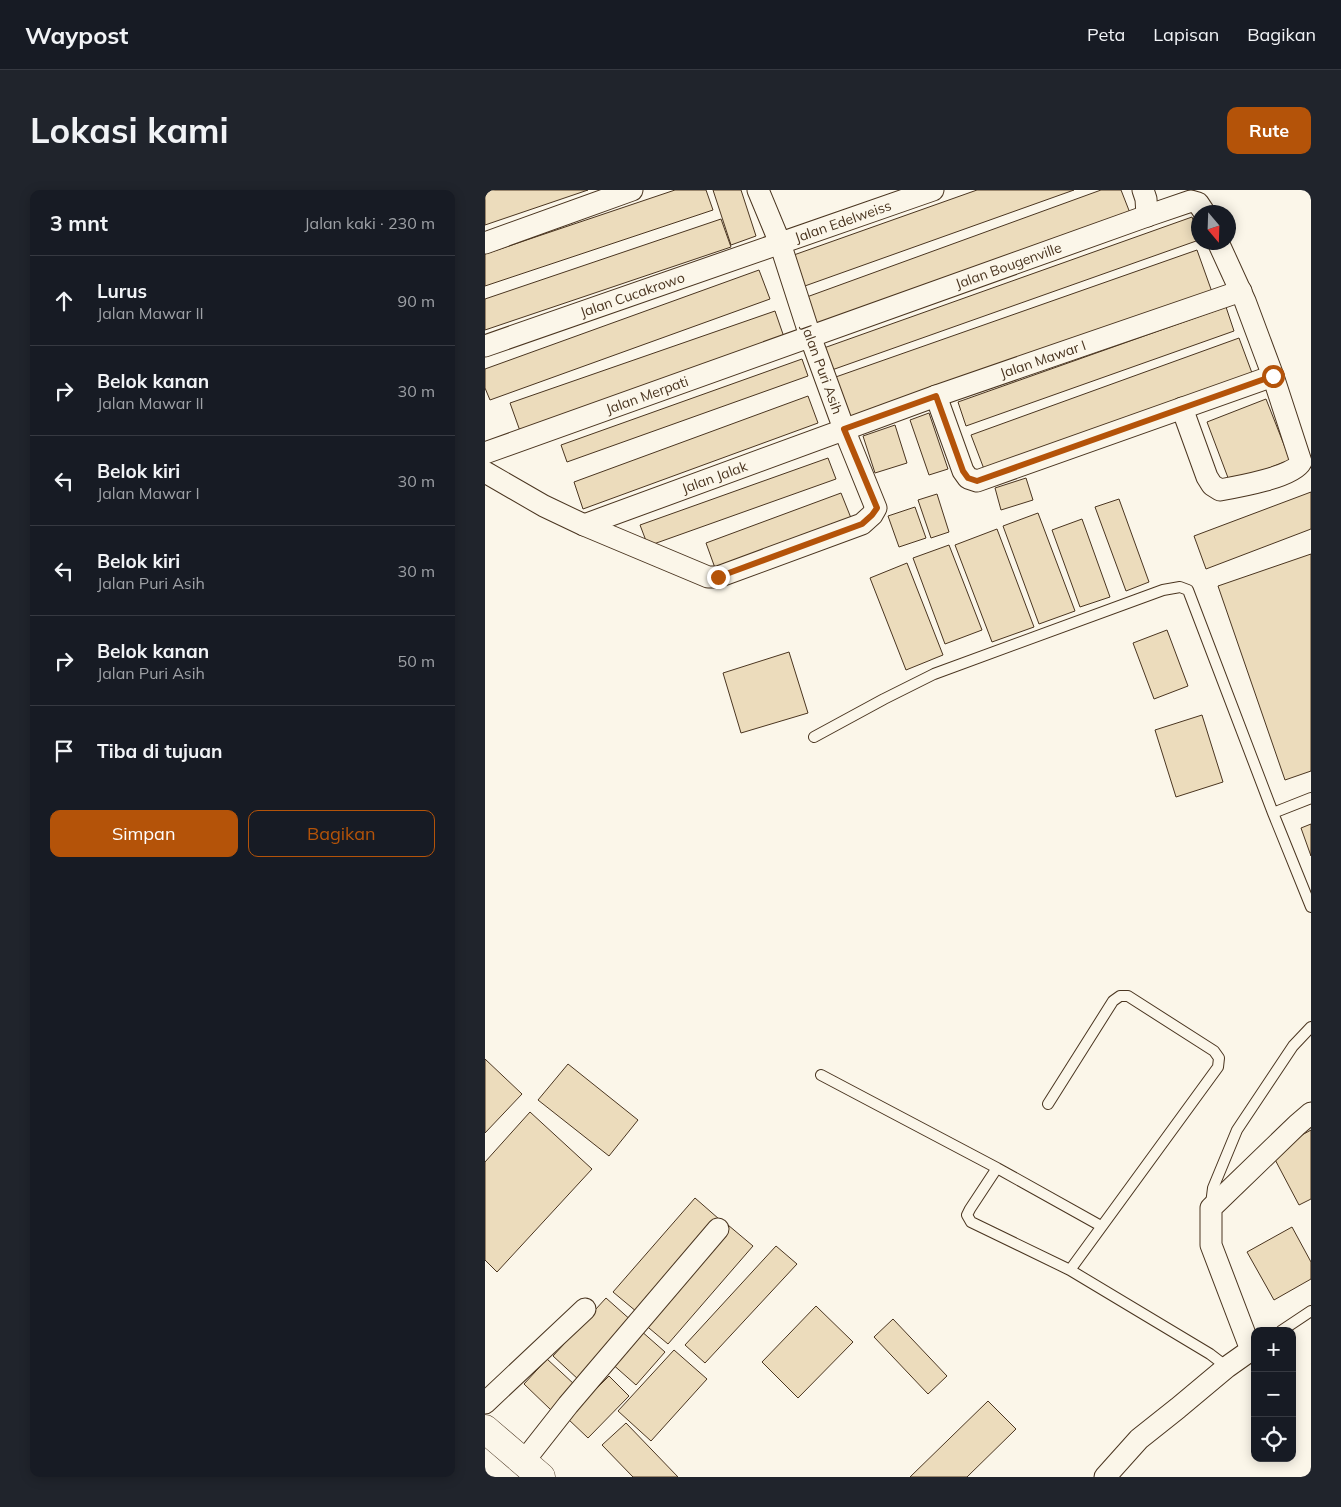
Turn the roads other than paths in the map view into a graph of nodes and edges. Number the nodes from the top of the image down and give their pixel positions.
1 (632, 190) edge
2 (758, 190) edge
3 (933, 190) edge
4 (1143, 190) edge
5 (1199, 205) edge
6 (1147, 216) junction
7 (485, 243) edge
8 (780, 243) junction
9 (1222, 250) edge
10 (1241, 291) junction
11 (810, 336) junction
12 (485, 346) edge
13 (1273, 376) junction
14 (936, 396) junction
15 (1182, 408) junction
16 (844, 429) junction
17 (485, 453) edge
18 (485, 472) edge
19 (584, 525) junction
20 (814, 737) dead end
21 (1311, 798) edge
22 (1273, 813) junction
23 (1311, 908) edge
24 (1311, 1027) edge
25 (821, 1075) dead end
26 (1048, 1104) dead end
27 (1311, 1113) edge
28 (997, 1168) junction
29 (1211, 1208) junction
30 (1101, 1226) junction
31 (718, 1229) dead end
32 (1070, 1270) junction
33 (585, 1309) dead end
34 (1311, 1311) edge
35 (1287, 1327) edge
36 (1251, 1344) edge
37 (1251, 1350) edge
38 (1227, 1367) junction
39 (485, 1403) edge
40 (485, 1430) edge
41 (532, 1469) edge
42 (1105, 1477) edge

1 - 7 street
2 - 8 street, Jalan Puri Asih
3 - 8 street, Jalan Edelweiss
4 - 6 street
5 - 6 street, Jalan Bougenville
6 - 11 street, Jalan Bougenville
8 - 11 street, Jalan Puri Asih
8 - 12 street, Jalan Cucakrowo
9 - 10 street
10 - 13 street
10 - 14 street, Jalan Mawar I
11 - 16 street, Jalan Puri Asih
11 - 17 street, Jalan Merpati
13 - 15 street
13 - 15 street
14 - 15 street
14 - 16 street, Jalan Mawar I
16 - 19 street, Jalan Jalak
16 - 19 street, Jalan Puri Asih
18 - 19 street, Jalan Puri Asih
20 - 22 lane
21 - 22 lane
22 - 23 lane
24 - 29 lane
25 - 28 lane
26 - 30 lane
27 - 29 street
28 - 30 lane
28 - 32 lane
29 - 36 street
30 - 32 lane
31 - 41 street
32 - 38 lane
33 - 39 street
34 - 35 lane
37 - 38 street
38 - 42 street
40 - 41 main road

